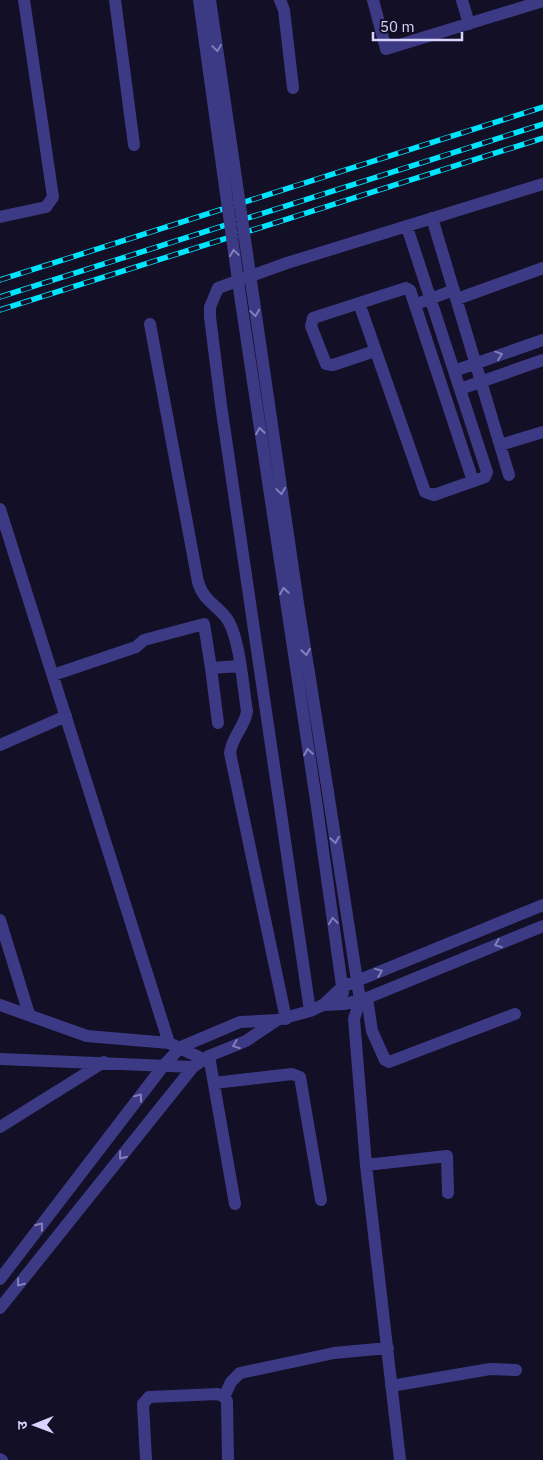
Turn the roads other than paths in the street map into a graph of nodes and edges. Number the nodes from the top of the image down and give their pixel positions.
1 (24, 0) edge
2 (115, 0) edge
3 (199, 0) edge
4 (210, 0) edge
5 (280, 0) edge
6 (373, 0) edge
7 (462, 0) edge
8 (543, 1) edge
9 (469, 24) junction
10 (293, 88) dead end
11 (134, 145) dead end
12 (543, 184) edge
13 (0, 217) edge
14 (432, 218) junction
15 (407, 227) junction
16 (543, 268) edge
17 (455, 295) junction
18 (430, 299) junction
19 (359, 303) junction
20 (415, 304) junction
21 (150, 324) dead end
22 (543, 340) edge
23 (375, 351) junction
24 (543, 360) edge
25 (476, 363) junction
26 (454, 371) junction
27 (481, 381) junction
28 (460, 389) junction
29 (543, 432) edge
30 (500, 445) junction
31 (509, 475) dead end
32 (473, 481) junction
33 (0, 509) edge
34 (211, 668) junction
35 (240, 670) junction
36 (261, 670) junction
37 (53, 675) junction
38 (66, 716) junction
39 (218, 723) dead end
40 (0, 745) edge
41 (543, 905) edge
42 (0, 920) edge
43 (543, 926) edge
44 (357, 981) junction
45 (342, 987) junction
46 (363, 999) junction
47 (345, 1004) junction
48 (0, 1005) edge
49 (323, 1005) junction
50 (310, 1011) junction
51 (29, 1014) junction
52 (515, 1014) dead end
53 (354, 1019) junction
54 (282, 1020) junction
55 (169, 1043) junction
56 (181, 1047) junction
57 (0, 1059) edge
58 (202, 1061) junction
59 (104, 1062) junction
60 (164, 1065) junction
61 (214, 1083) junction
62 (0, 1127) edge
63 (366, 1165) junction
64 (448, 1193) dead end
65 (321, 1200) dead end
66 (235, 1204) dead end
67 (0, 1279) edge
68 (0, 1308) edge
69 (382, 1348) junction
70 (516, 1370) dead end
71 (391, 1386) junction
72 (224, 1397) junction
73 (146, 1460) edge
74 (228, 1460) edge
75 (400, 1460) edge

1 - 13 street
2 - 11 street
45 -> 3 street, bridge
4 -> 44 street, bridge
5 - 10 street
6 - 9 street
7 - 9 street
8 - 9 street
12 - 14 street
14 - 15 street
14 - 17 street
15 - 18 street
15 - 36 street
16 - 17 street
17 - 18 street
17 - 25 street
18 - 20 street
18 - 26 street
19 - 20 street
19 - 23 street
19 - 23 street
20 - 32 street
21 - 35 street
25 -> 22 street
23 - 32 street
24 - 27 street
25 - 26 street
25 - 27 street
26 - 28 street
27 - 28 street
27 - 30 street
28 - 32 street
29 - 30 street
30 - 31 street
33 - 37 street
34 - 35 street
34 - 37 street
34 - 39 street
35 - 36 street
35 - 54 street
36 - 50 street
37 - 38 street
38 - 40 street
38 - 55 street
44 -> 41 street
42 - 51 street
43 -> 46 street
44 - 45 street
44 - 46 street
45 - 47 street
45 - 49 street
46 - 47 street
46 - 52 street
46 - 53 street
47 - 49 street
47 - 53 street
48 - 51 street
49 - 50 street
50 - 54 street
51 - 55 street
53 - 63 street
54 - 56 street
54 -> 58 street
55 - 56 street
56 - 58 street
56 - 60 street
57 - 59 street
58 - 60 street
58 - 61 street
58 -> 68 street
59 - 60 street
59 - 62 street
67 -> 60 street
61 - 65 street
61 - 66 street
63 - 64 street
63 - 69 street
69 - 71 street
69 - 72 street
70 - 71 street
71 - 75 street
72 - 73 street
72 - 74 street

